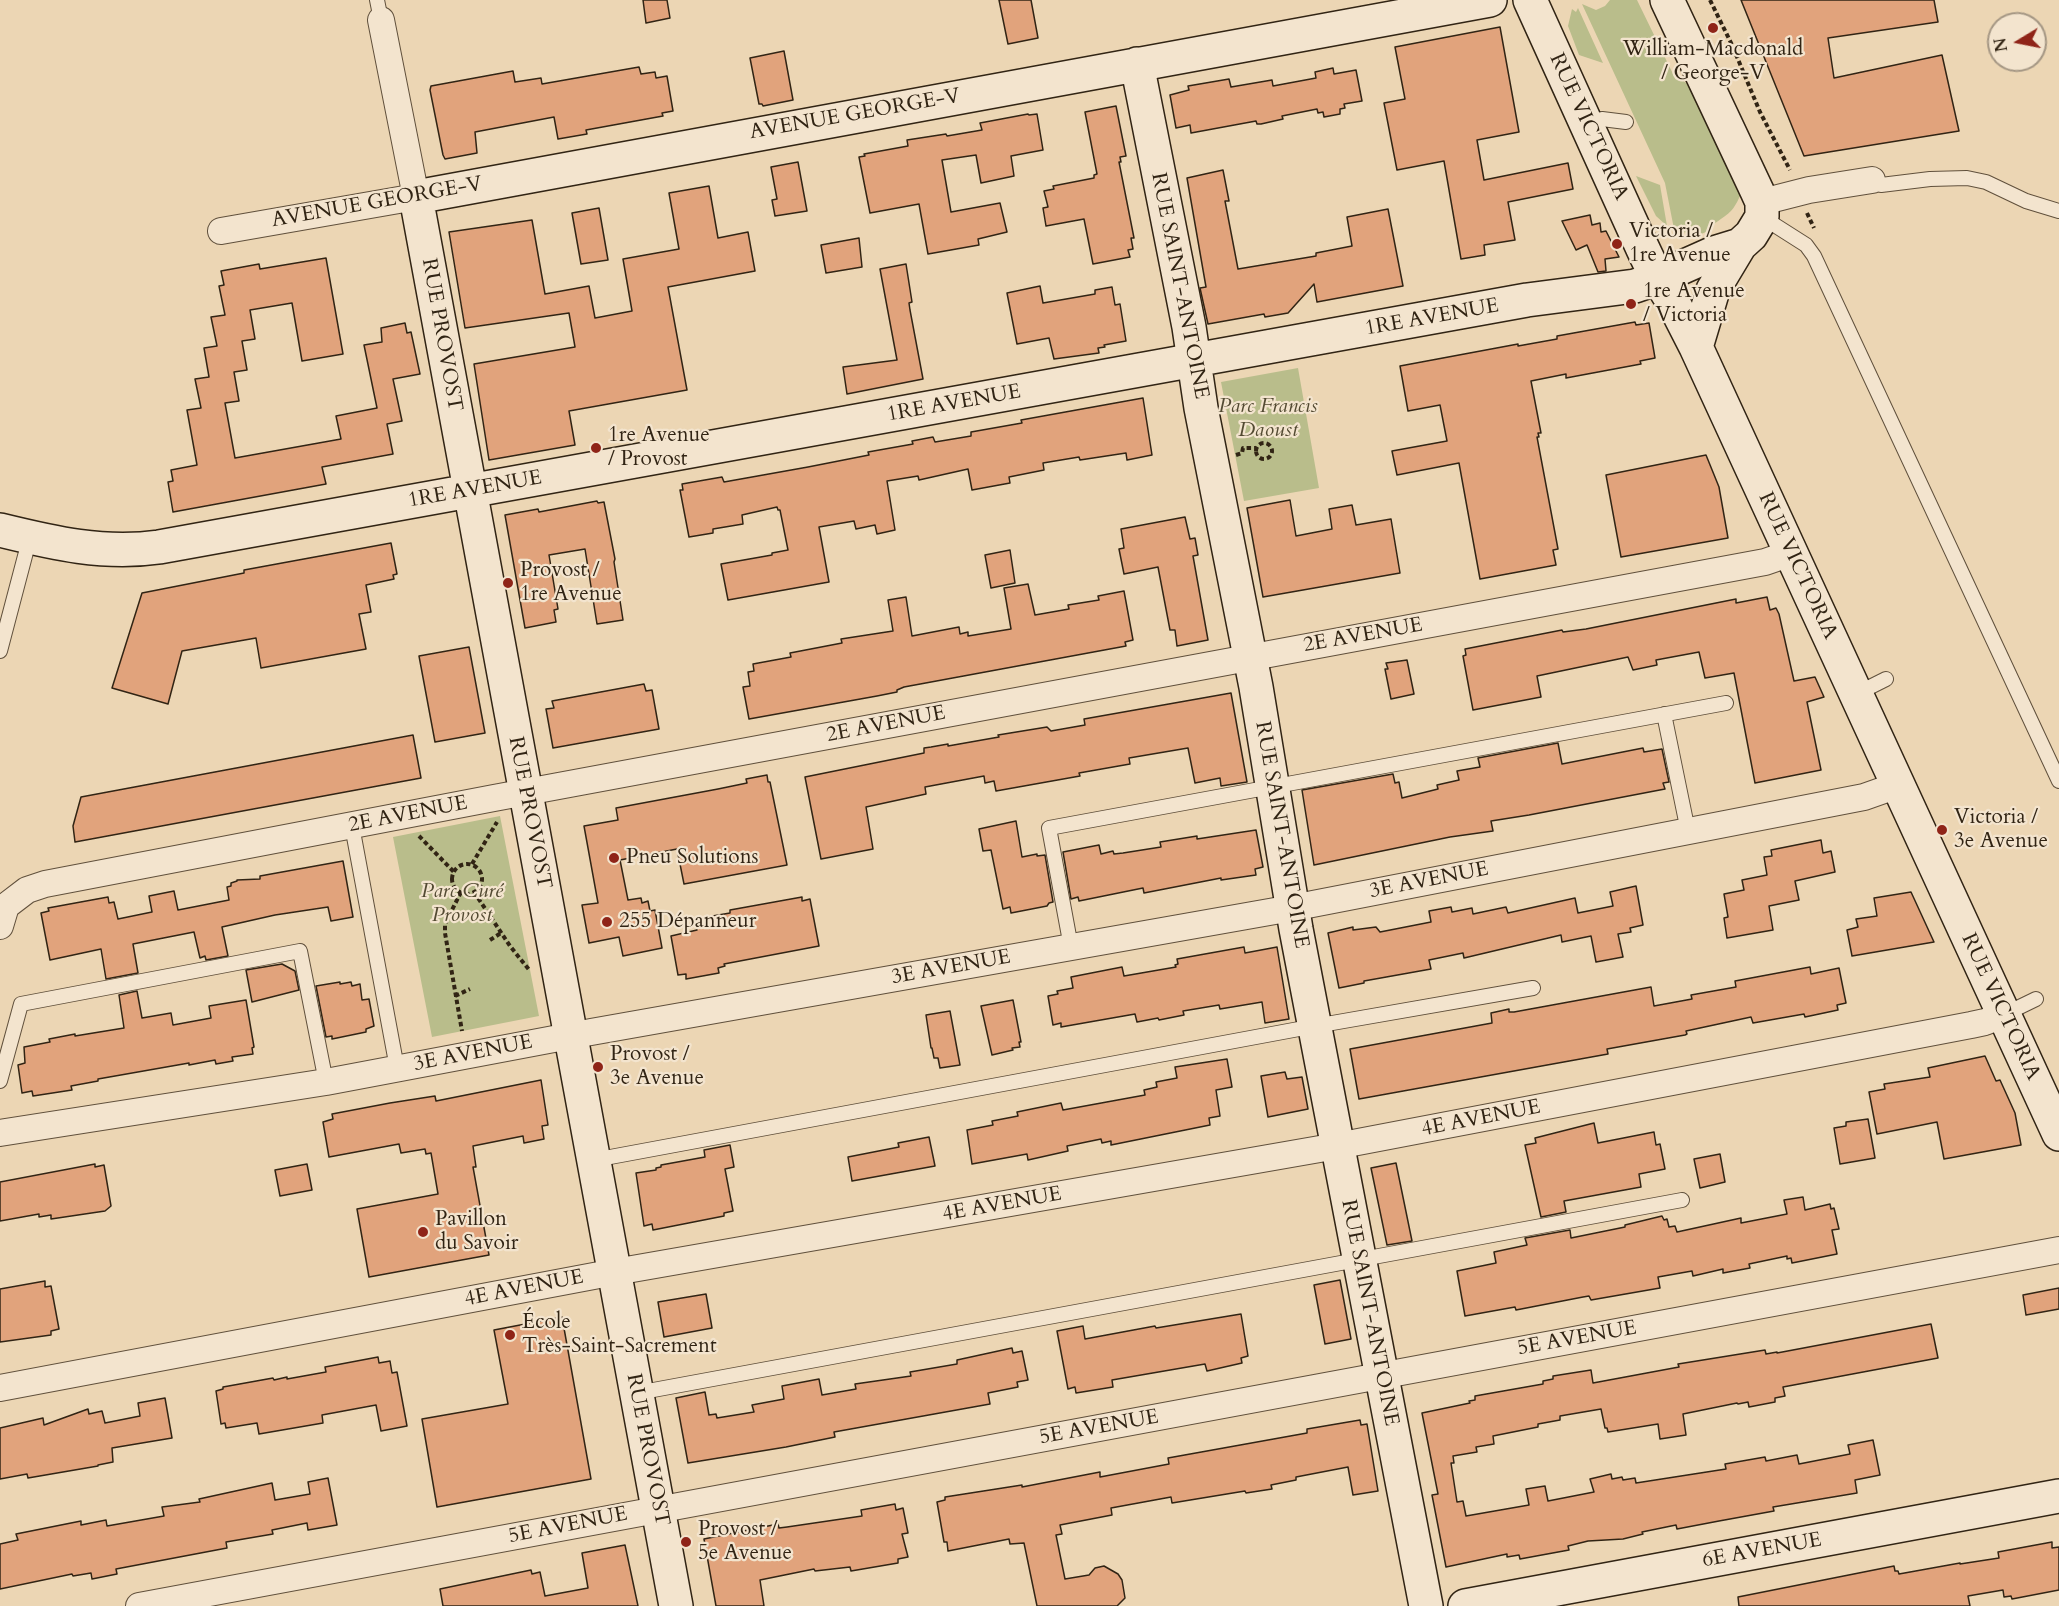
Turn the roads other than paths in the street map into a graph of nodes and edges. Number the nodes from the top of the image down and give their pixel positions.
1 (1490, 0) edge
2 (1530, 0) edge
3 (1667, 0) edge
4 (379, 10) edge
5 (1137, 64) junction
6 (1626, 122) dead end
7 (1586, 123) junction
8 (1608, 171) junction
9 (1872, 180) joint
10 (416, 197) junction
11 (1762, 210) junction
12 (2059, 211) edge
13 (221, 231) dead end
14 (1740, 245) junction
15 (1696, 261) junction
16 (1658, 278) junction
17 (1696, 347) junction
18 (1194, 361) junction
19 (469, 491) junction
20 (15, 533) edge
21 (1791, 553) junction
22 (0, 651) edge
23 (1250, 657) junction
24 (1886, 679) dead end
25 (1856, 694) junction
26 (1726, 703) dead end
27 (1664, 714) junction
28 (2059, 781) edge
29 (1898, 785) junction
30 (1272, 787) junction
31 (526, 792) junction
32 (352, 826) junction
33 (1688, 831) junction
34 (1292, 908) junction
35 (0, 926) edge
36 (1071, 947) junction
37 (1533, 988) dead end
38 (2036, 999) dead end
39 (2003, 1015) junction
40 (1315, 1026) junction
41 (571, 1036) junction
42 (398, 1068) junction
43 (0, 1081) edge
44 (326, 1082) junction
45 (0, 1133) edge
46 (2059, 1134) edge
47 (1337, 1146) junction
48 (594, 1160) junction
49 (1682, 1200) dead end
50 (2059, 1250) edge
51 (1359, 1260) junction
52 (615, 1272) junction
53 (1381, 1376) junction
54 (0, 1388) edge
55 (637, 1394) junction
56 (2059, 1496) edge
57 (658, 1509) junction
58 (139, 1606) edge
59 (676, 1606) edge
60 (1426, 1606) edge
61 (1465, 1606) edge

1 - 5 street, AVENUE GEORGE-V
2 - 7 street, RUE VICTORIA
3 - 11 street
4 - 10 street, RUE PROVOST
5 - 10 street, AVENUE GEORGE-V
5 - 18 street, RUE SAINT-ANTOINE
6 - 7 lane
7 - 8 street, RUE VICTORIA
8 - 15 street
8 - 16 street, RUE VICTORIA
9 - 11 street
9 - 12 lane
10 - 13 street, AVENUE GEORGE-V
10 - 19 street, RUE PROVOST
11 - 14 street
11 - 28 lane
14 - 15 street, 1RE AVENUE
14 - 17 street
15 - 16 street, 1RE AVENUE
16 - 17 street, RUE VICTORIA
16 - 18 street, 1RE AVENUE
17 - 21 street, RUE VICTORIA
18 - 19 street, 1RE AVENUE
18 - 23 street, RUE SAINT-ANTOINE
19 - 20 street, 1RE AVENUE
19 - 31 street, RUE PROVOST
20 - 22 lane
21 - 23 street, 2E AVENUE
21 - 25 street, RUE VICTORIA
23 - 30 street, RUE SAINT-ANTOINE
23 - 31 street, 2E AVENUE
24 - 25 lane
25 - 29 street, RUE VICTORIA
26 - 27 lane
27 - 30 lane
27 - 33 lane
29 - 33 street, 3E AVENUE
29 - 39 street, RUE VICTORIA
30 - 34 street, RUE SAINT-ANTOINE
30 - 36 lane
31 - 32 street, 2E AVENUE
31 - 41 street, RUE PROVOST
32 - 35 street, 2E AVENUE
32 - 42 lane
33 - 34 street, 3E AVENUE
34 - 36 street, 3E AVENUE
34 - 40 street, RUE SAINT-ANTOINE
36 - 41 street, 3E AVENUE
37 - 40 lane
38 - 39 lane
39 - 46 street, RUE VICTORIA
39 - 47 street, 4E AVENUE
40 - 47 street, RUE SAINT-ANTOINE
40 - 48 lane
41 - 42 street, 3E AVENUE
41 - 48 street, RUE PROVOST
42 - 44 street, 3E AVENUE
43 - 44 lane
44 - 45 street, 3E AVENUE
47 - 51 street, RUE SAINT-ANTOINE
47 - 52 street, 4E AVENUE
48 - 52 street, RUE PROVOST
49 - 51 lane
50 - 53 street, 5E AVENUE
51 - 53 street, RUE SAINT-ANTOINE
51 - 55 lane
52 - 54 street, 4E AVENUE
52 - 55 street, RUE PROVOST
53 - 57 street, 5E AVENUE
53 - 60 street, RUE SAINT-ANTOINE
55 - 57 street, RUE PROVOST
56 - 61 street, 6E AVENUE
57 - 58 street, 5E AVENUE
57 - 59 street, RUE PROVOST

